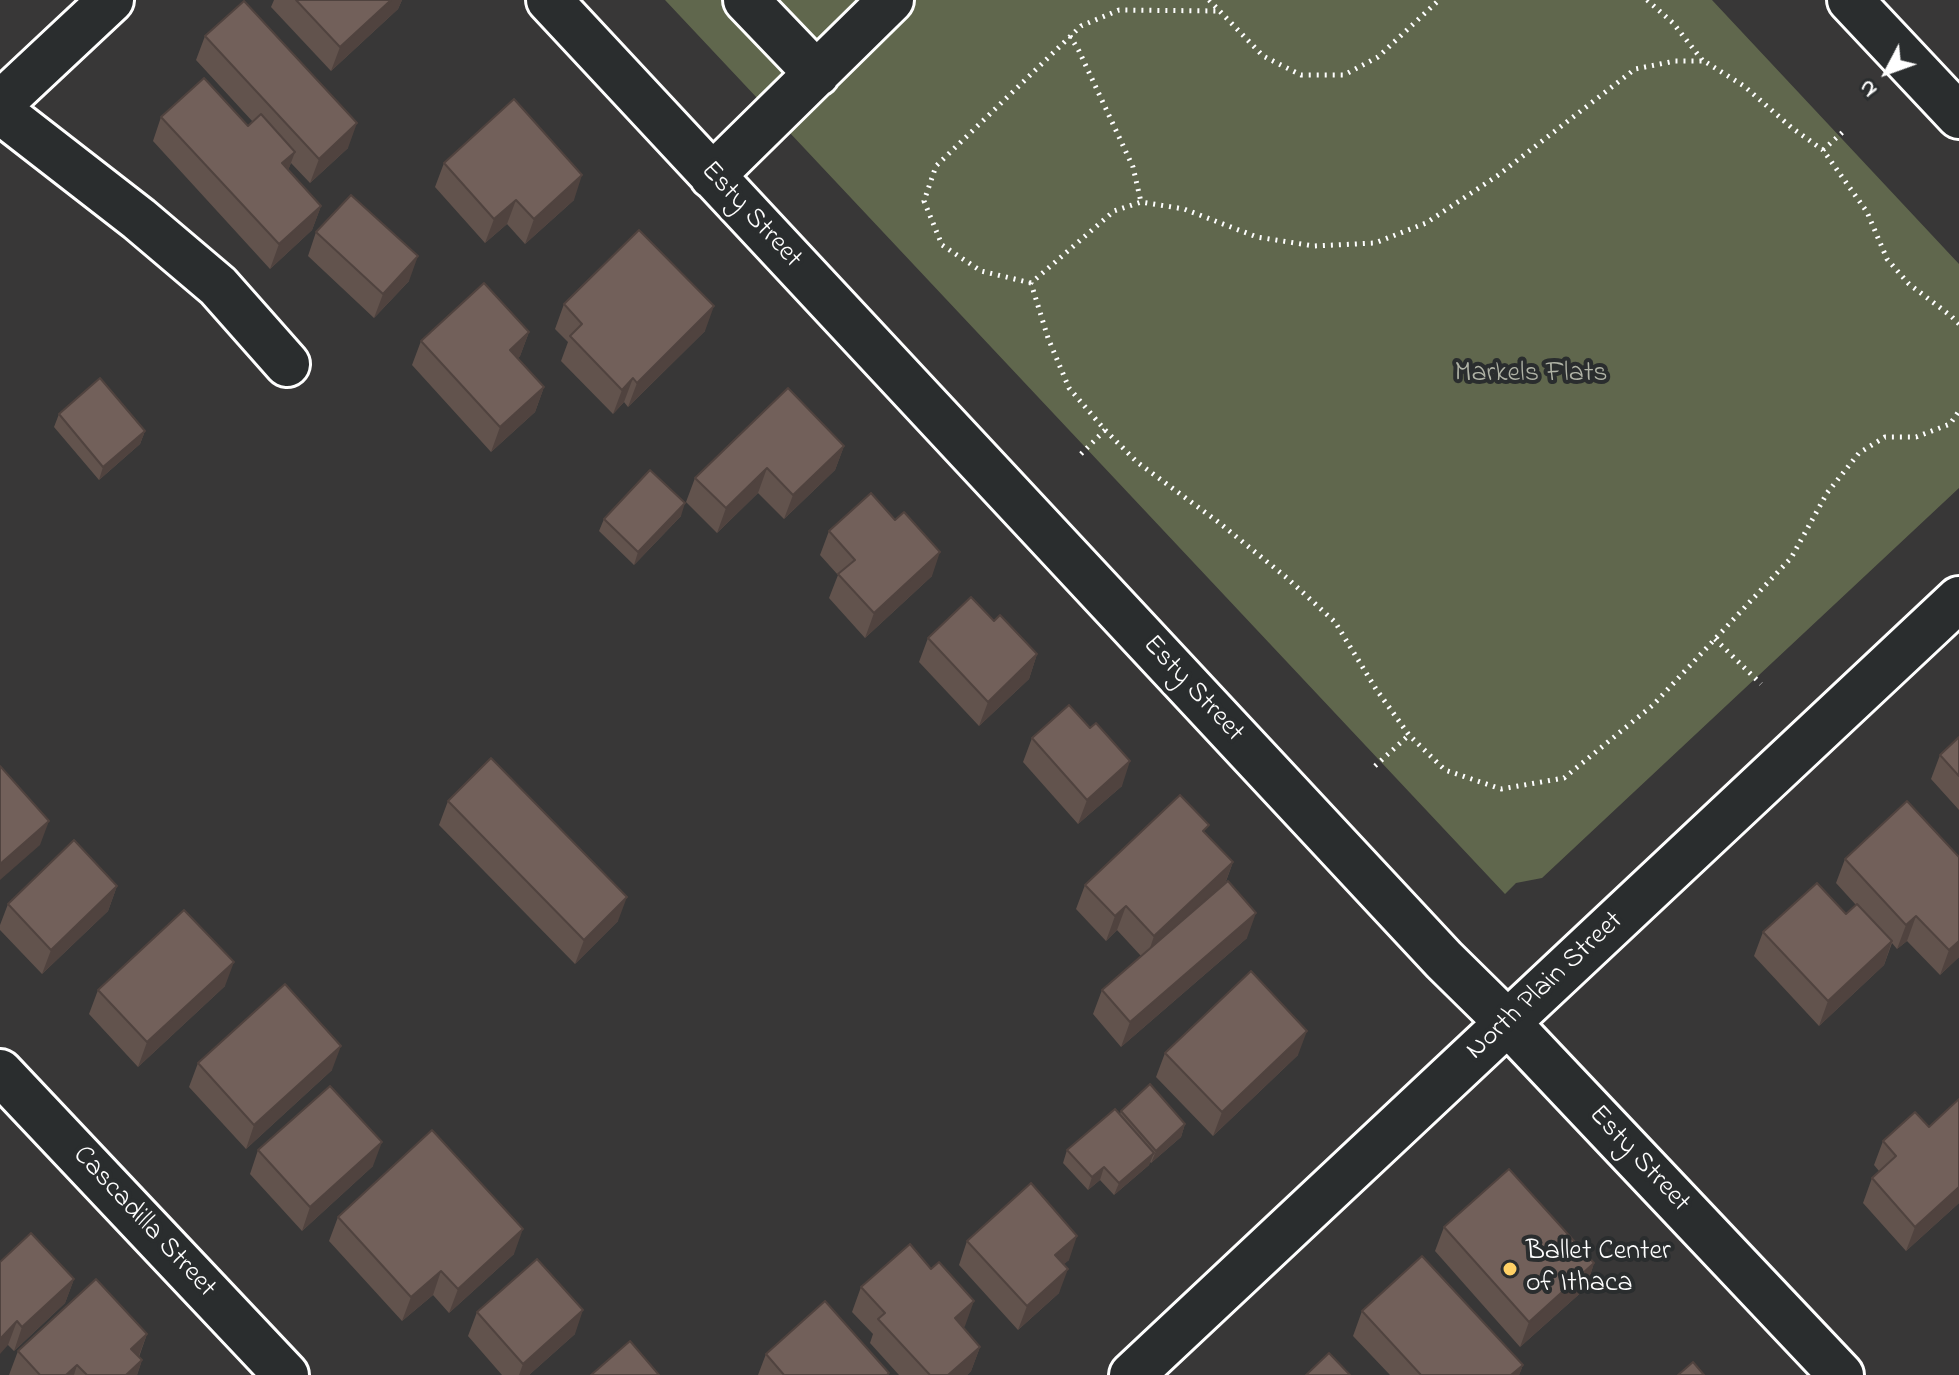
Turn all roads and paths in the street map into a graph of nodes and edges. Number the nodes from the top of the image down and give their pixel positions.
1 (111, 0) edge
2 (549, 0) edge
3 (746, 0) edge
4 (891, 0) edge
5 (1209, 0) edge
6 (1439, 0) edge
7 (1647, 0) edge
8 (1850, 0) edge
9 (1219, 11) junction
10 (1070, 36) junction
11 (1704, 61) junction
12 (817, 74) junction
13 (0, 104) edge
14 (0, 111) edge
15 (1959, 116) edge
16 (1845, 130) dead end
17 (1823, 150) junction
18 (712, 176) junction
19 (1141, 202) junction
20 (1031, 283) junction
21 (1959, 324) edge
22 (287, 364) dead end
23 (1959, 411) edge
24 (1105, 430) junction
25 (1081, 454) dead end
26 (1959, 599) edge
27 (1715, 639) junction
28 (1761, 684) dead end
29 (1409, 735) junction
30 (1375, 766) dead end
31 (1508, 1023) junction
32 (0, 1072) edge
33 (286, 1375) edge
34 (1132, 1375) edge
35 (1841, 1375) edge

1 - 13 street
2 - 18 street, Esty Street
3 - 12 street
4 - 12 street
5 - 9 path
6 - 9 path
7 - 11 path
8 - 15 street
9 - 10 path
10 - 19 path
10 - 20 path
11 - 17 path
11 - 19 path
12 - 18 street
14 - 22 street
16 - 17 path
17 - 21 path
18 - 31 street, Esty Street
19 - 20 path
20 - 24 path
23 - 27 path
24 - 25 path
24 - 29 path
26 - 31 street, North Plain Street
27 - 28 path
27 - 29 path
29 - 30 path
31 - 34 street, North Plain Street
31 - 35 street, Esty Street
32 - 33 street, Cascadilla Street

